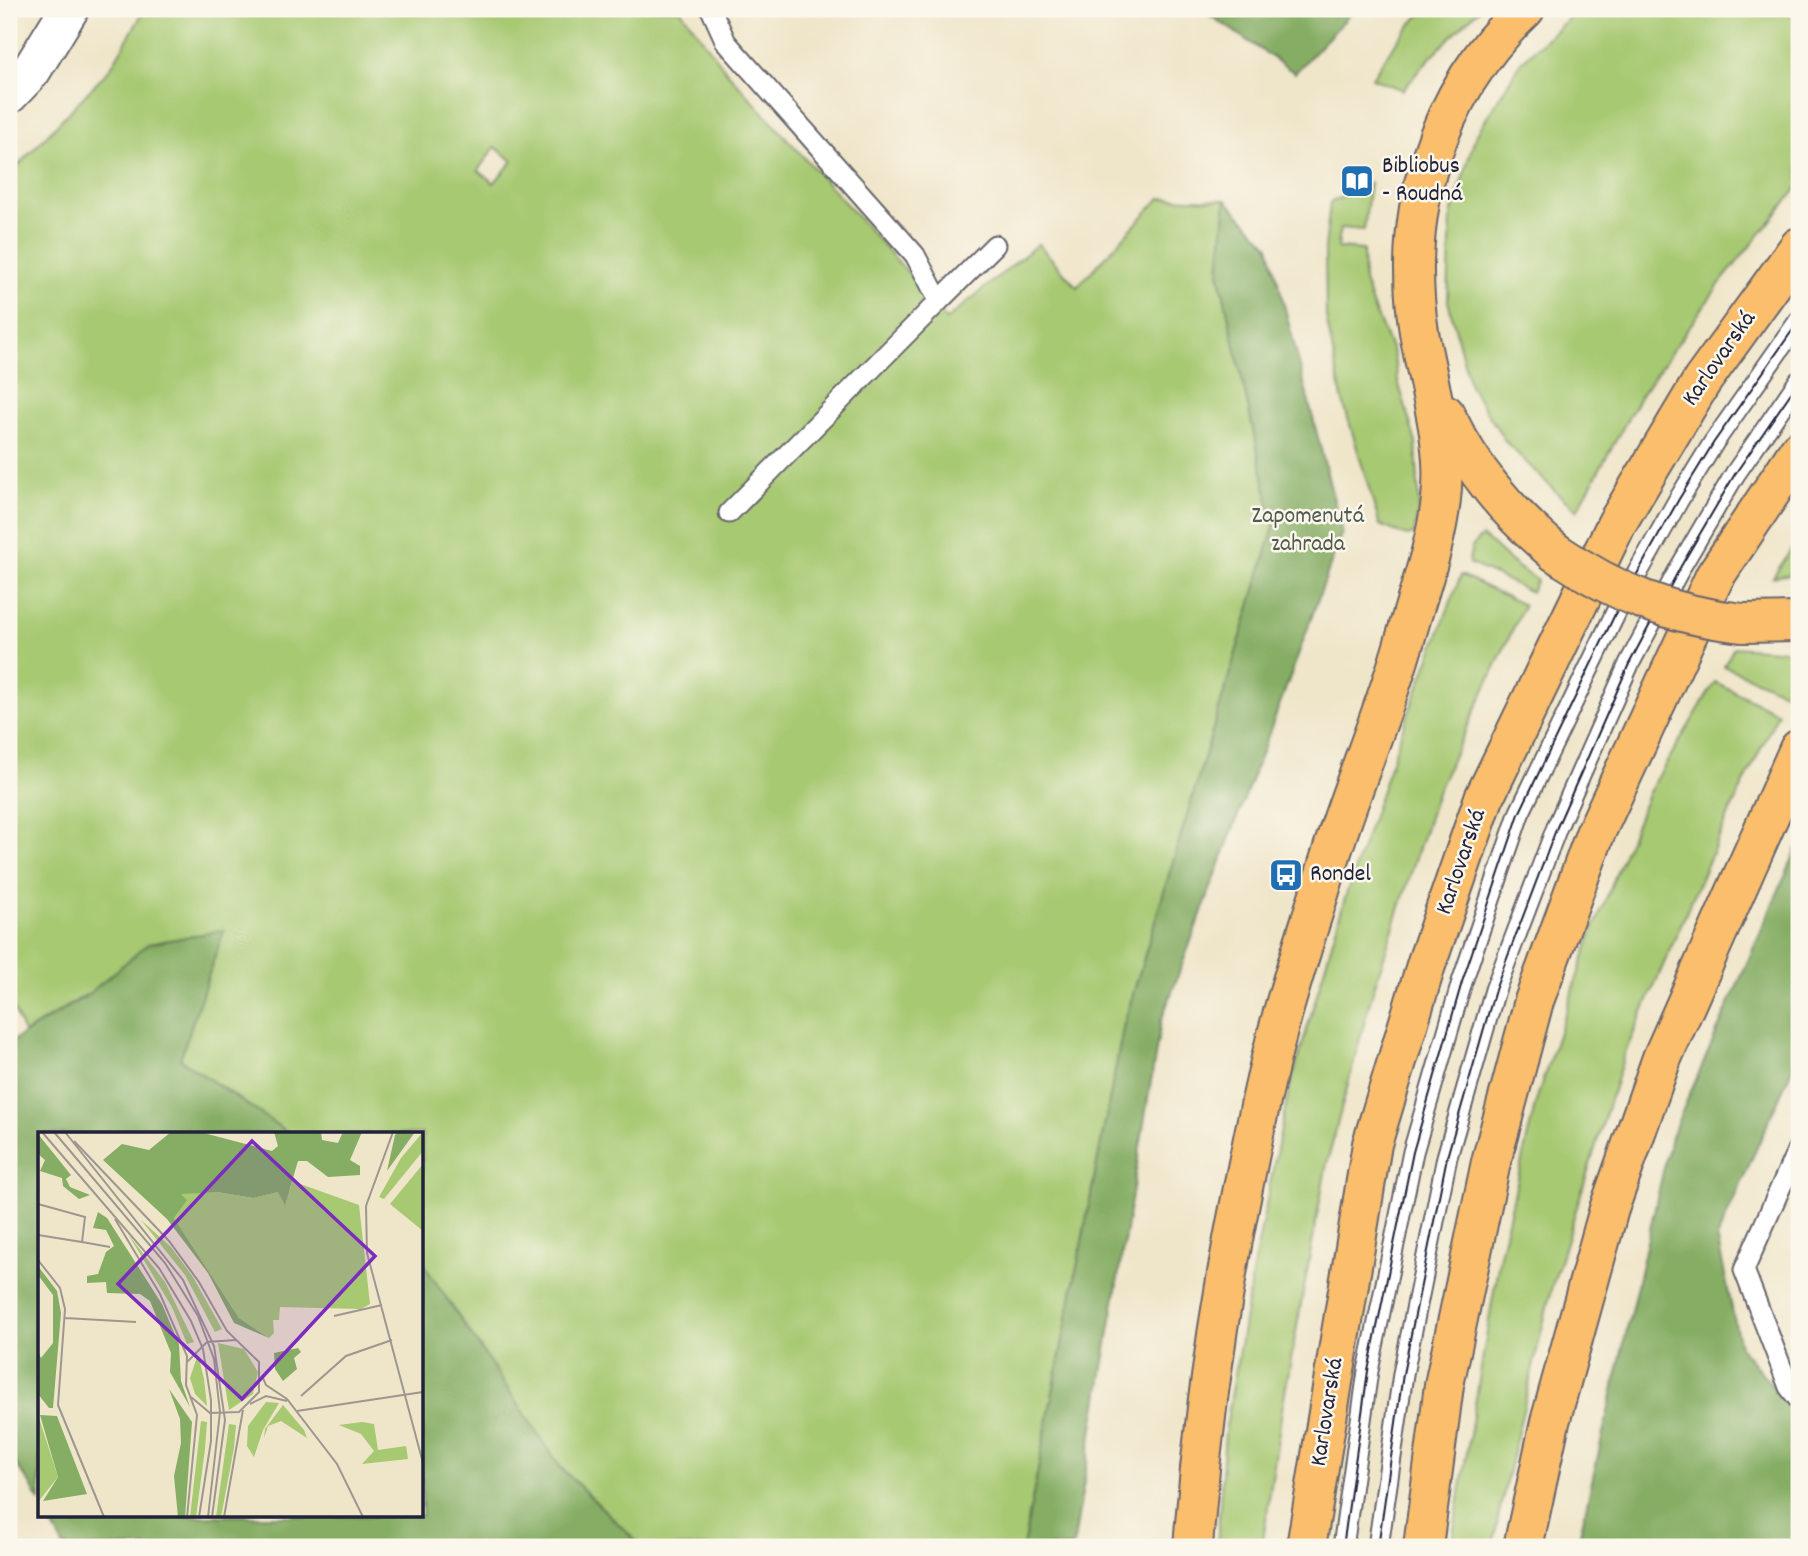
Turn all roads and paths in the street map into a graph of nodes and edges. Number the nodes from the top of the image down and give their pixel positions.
1 (69, 9) edge
2 (711, 9) edge
3 (1525, 9) edge
4 (9, 94) edge
5 (995, 246) dead end
6 (1799, 247) edge
7 (939, 301) junction
8 (1799, 321) edge
9 (1426, 359) junction
10 (1799, 381) edge
11 (1799, 450) edge
12 (729, 513) dead end
13 (1799, 622) edge
14 (1799, 750) edge
15 (1799, 1146) edge
16 (1799, 1401) edge
17 (1193, 1547) edge
18 (1306, 1547) edge
19 (1343, 1547) edge
20 (1378, 1547) edge
21 (1423, 1547) edge
22 (1523, 1547) edge

1 - 4 street
2 - 7 lane
3 - 9 main road
5 - 7 lane
6 - 18 main road, Karlovarská
7 - 12 lane
8 - 19 lane, Karlovarská
9 - 13 main road, bridge
9 - 17 main road
10 - 20 lane
11 - 21 main road
14 - 22 main road
15 - 16 lane

